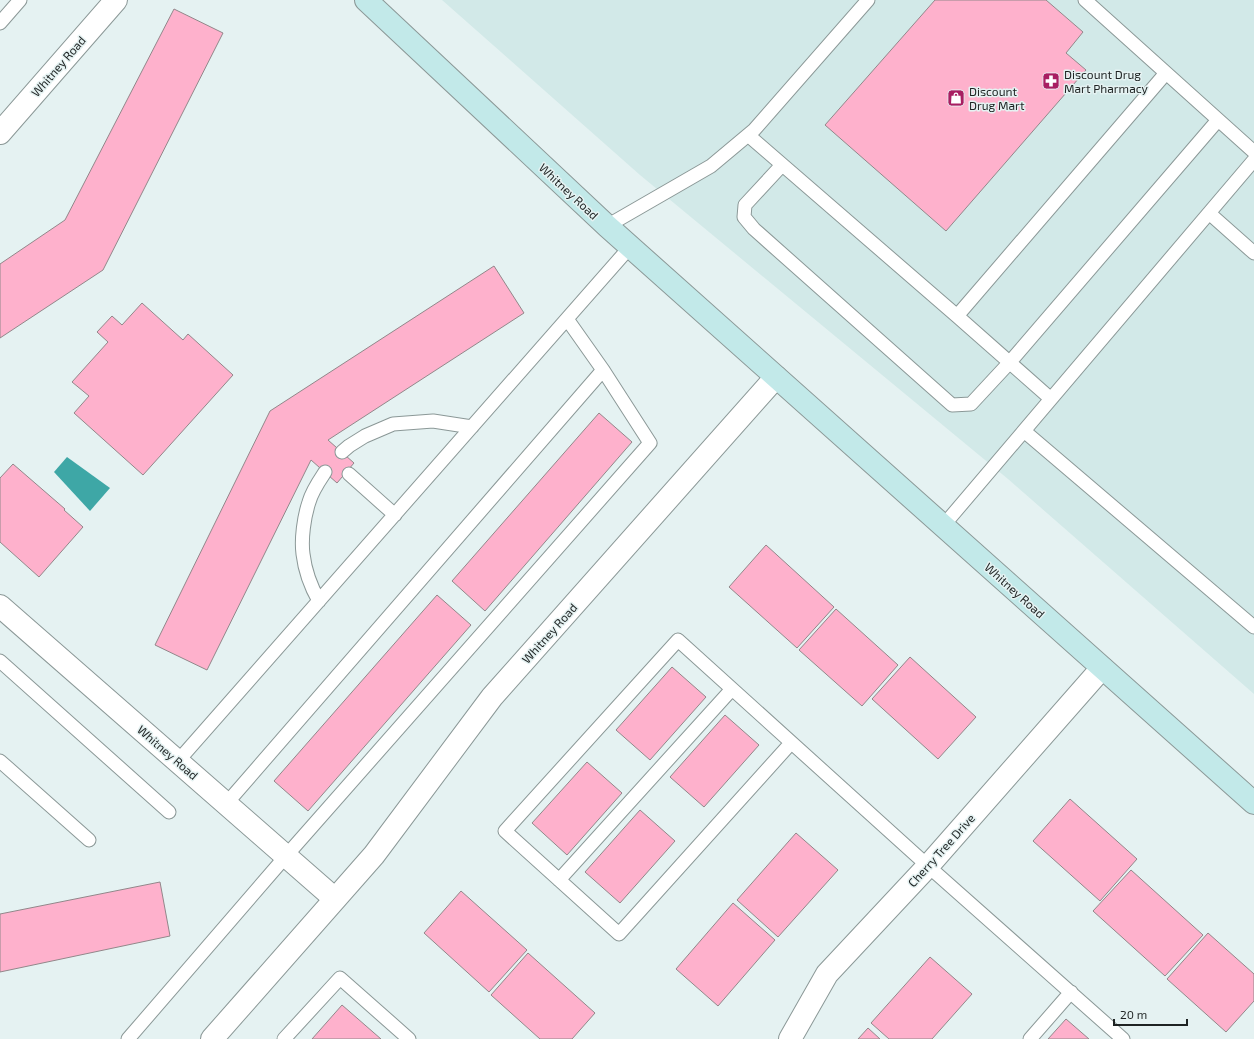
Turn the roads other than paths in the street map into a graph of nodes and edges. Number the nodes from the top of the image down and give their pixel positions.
1 (20, 0) edge
2 (116, 0) edge
3 (366, 0) edge
4 (868, 0) edge
5 (1085, 0) edge
6 (0, 23) edge
7 (1166, 73) junction
8 (1218, 120) junction
9 (0, 133) edge
10 (748, 135) junction
11 (1254, 152) edge
12 (1254, 160) edge
13 (782, 165) junction
14 (1209, 213) junction
15 (607, 226) junction
16 (630, 247) junction
17 (1254, 253) edge
18 (957, 316) junction
19 (567, 319) junction
20 (1010, 362) junction
21 (603, 370) junction
22 (776, 377) junction
23 (1051, 399) junction
24 (472, 427) junction
25 (1024, 431) junction
26 (342, 452) dead end
27 (325, 472) dead end
28 (349, 474) dead end
29 (395, 515) junction
30 (943, 526) junction
31 (319, 601) junction
32 (0, 606) edge
33 (1254, 627) edge
34 (0, 661) edge
35 (1102, 668) junction
36 (732, 689) junction
37 (791, 743) junction
38 (0, 761) edge
39 (178, 762) junction
40 (1254, 803) edge
41 (226, 804) junction
42 (169, 812) dead end
43 (89, 840) dead end
44 (286, 856) junction
45 (928, 866) junction
46 (559, 880) junction
47 (335, 899) junction
48 (1071, 992) junction
49 (291, 1036) edge
50 (128, 1039) edge
51 (212, 1039) edge
52 (408, 1039) edge
53 (790, 1039) edge
54 (1030, 1039) edge
55 (1123, 1039) edge

1 - 6 lane
2 - 9 street, Whitney Road
3 - 15 street, Whitney Road
4 - 10 lane
5 - 7 lane
7 - 8 lane
7 - 18 lane
8 - 11 lane
8 - 20 lane
10 - 13 lane
10 - 15 lane
12 - 14 lane
13 - 18 lane
13 - 20 lane
14 - 17 lane
14 - 23 lane
15 - 16 street, Whitney Road
16 - 19 lane
16 - 22 street, Whitney Road
18 - 20 lane
19 - 21 lane
19 - 24 lane
20 - 23 lane
21 - 41 lane
21 - 44 lane
22 - 30 street, Whitney Road
22 - 47 street, Whitney Road
23 - 25 lane
24 - 26 lane
24 - 29 lane
25 - 30 lane
25 - 33 lane
27 - 31 lane
28 - 29 lane
29 - 31 lane
30 - 35 street, Whitney Road
31 - 39 lane
32 - 39 street, Whitney Road
34 - 42 lane
35 - 40 street, Whitney Road
35 - 45 street, Cherry Tree Drive
36 - 37 lane
36 - 46 lane
36 - 46 lane
37 - 45 lane
37 - 46 lane
38 - 43 lane
39 - 41 street, Whitney Road
41 - 44 street, Whitney Road
44 - 47 street, Whitney Road
44 - 50 lane
45 - 48 lane
45 - 53 street, Cherry Tree Drive
47 - 51 street, Whitney Road
48 - 54 lane
48 - 55 lane
49 - 52 lane

